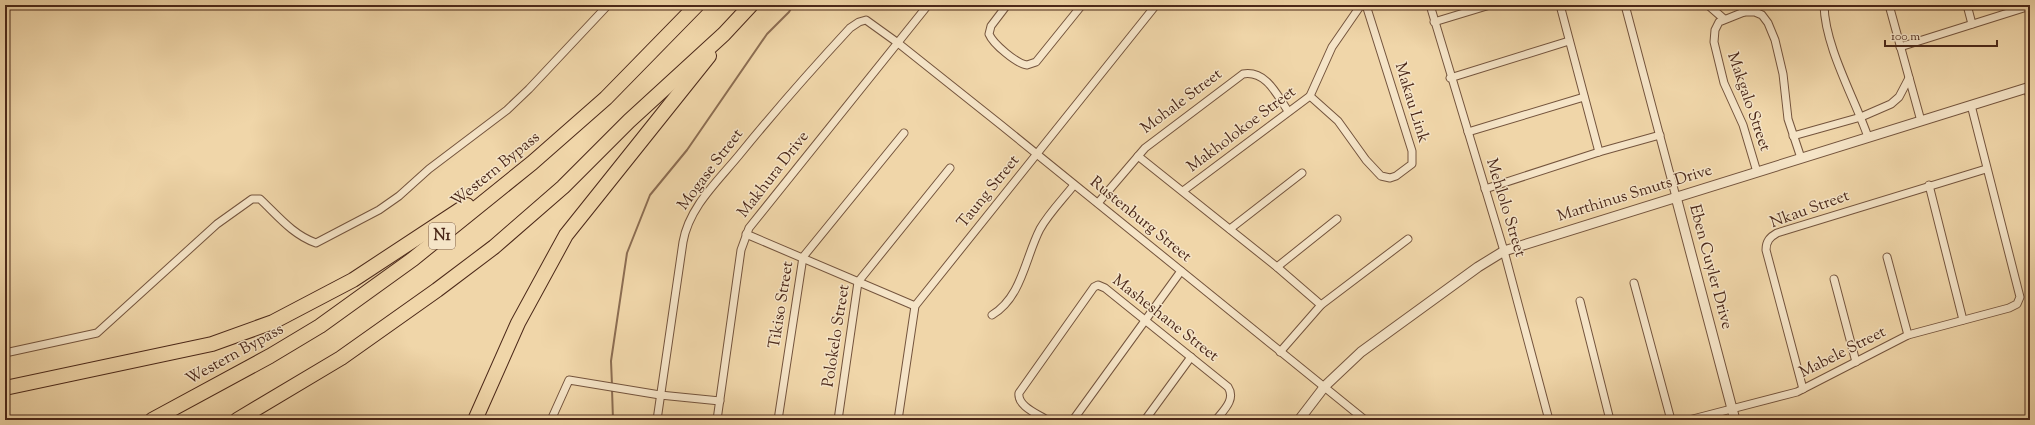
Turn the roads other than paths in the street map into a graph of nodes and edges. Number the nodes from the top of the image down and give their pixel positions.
1 (608, 5) edge
2 (697, 5) edge
3 (751, 5) edge
4 (928, 5) edge
5 (1007, 5) edge
6 (1082, 5) edge
7 (1156, 5) edge
8 (1361, 5) edge
9 (1366, 5) edge
10 (1430, 5) edge
11 (1490, 5) edge
12 (1560, 5) edge
13 (1625, 5) edge
14 (1708, 5) edge
15 (1740, 5) edge
16 (1824, 5) edge
17 (1888, 5) edge
18 (1967, 5) edge
19 (2030, 6) edge
20 (1744, 12) junction
21 (1724, 19) junction
22 (1434, 22) junction
23 (1972, 24) junction
24 (724, 34) junction
25 (1569, 41) junction
26 (898, 43) junction
27 (1900, 47) junction
28 (1450, 78) junction
29 (1908, 78) junction
30 (2029, 91) edge
31 (1310, 96) junction
32 (1584, 97) junction
33 (1971, 106) junction
34 (1288, 112) junction
35 (1861, 117) junction
36 (1921, 121) junction
37 (1468, 132) junction
38 (904, 133) dead end
39 (1660, 135) junction
40 (1793, 136) junction
41 (1868, 137) junction
42 (1599, 152) junction
43 (1038, 155) junction
44 (1138, 156) junction
45 (1801, 158) junction
46 (532, 163) junction
47 (950, 168) dead end
48 (1986, 168) junction
49 (1757, 172) junction
50 (1302, 173) dead end
51 (1074, 185) junction
52 (1929, 185) junction
53 (1485, 189) junction
54 (1183, 191) junction
55 (1676, 197) junction
56 (1098, 204) junction
57 (1337, 219) dead end
58 (1230, 229) junction
59 (746, 234) junction
60 (1408, 239) dead end
61 (1504, 251) junction
62 (803, 257) junction
63 (1887, 258) dead end
64 (1277, 266) junction
65 (1182, 271) junction
66 (1834, 279) dead end
67 (858, 282) junction
68 (1634, 283) dead end
69 (1580, 301) dead end
70 (1320, 305) junction
71 (915, 306) junction
72 (992, 315) dead end
73 (1145, 320) junction
74 (1964, 320) junction
75 (1908, 335) junction
76 (1280, 352) junction
77 (5, 353) edge
78 (1191, 357) junction
79 (1856, 362) junction
80 (1325, 386) junction
81 (5, 388) edge
82 (1803, 389) junction
83 (660, 395) junction
84 (720, 401) junction
85 (1733, 410) junction
86 (152, 420) edge
87 (237, 420) edge
88 (475, 420) edge
89 (551, 420) edge
90 (657, 420) edge
91 (717, 420) edge
92 (778, 420) edge
93 (838, 420) edge
94 (898, 420) edge
95 (1047, 420) edge
96 (1073, 420) edge
97 (1145, 420) edge
98 (1216, 420) edge
99 (1299, 420) edge
100 (1365, 420) edge
101 (1549, 420) edge
102 (1610, 420) edge
103 (1671, 420) edge
104 (1690, 420) edge
105 (1735, 420) edge

1 - 77 street
2 - 46 highway, Western Bypass / N1
3 - 24 highway, N1
4 - 26 street, Makhura Drive
5 - 6 street
7 - 43 street, Taung Street
8 - 31 street, Makholokoe Street
9 - 31 street, Makau Link
10 - 22 street, Mehlolo Street
11 - 22 street
12 - 25 street
13 - 39 street, Eben Cuyler Drive
14 - 21 street
15 - 20 street
16 - 35 street
17 - 27 street
18 - 23 street
19 - 23 street
20 - 21 street
20 - 40 street, Makgalo Street
21 - 49 street, Makgalo Street
22 - 28 street, Mehlolo Street
23 - 27 street
24 - 87 highway, N1
24 - 88 highway
25 - 28 street
25 - 32 street
26 - 43 street, Rustenburg Street
26 - 59 street, Makhura Drive
26 - 83 street, Mogase Street
27 - 29 street
28 - 37 street, Mehlolo Street
29 - 35 street
29 - 36 street
30 - 33 street, Marthinus Smuts Drive
31 - 34 street, Makholokoe Street
32 - 37 street
32 - 42 street
33 - 36 street, Marthinus Smuts Drive
33 - 48 street
34 - 44 street, Mohale Street
34 - 54 street, Makholokoe Street
35 - 40 street
35 - 41 street
36 - 41 street, Marthinus Smuts Drive
37 - 53 street, Mehlolo Street
38 - 62 street, Tikiso Street
39 - 42 street
39 - 55 street, Eben Cuyler Drive
40 - 45 street, Makgalo Street
41 - 45 street, Marthinus Smuts Drive
42 - 53 street
43 - 51 street, Rustenburg Street
43 - 71 street, Taung Street
44 - 54 street
44 - 56 street, Mohale Street
45 - 49 street, Marthinus Smuts Drive
46 - 81 highway
46 - 86 highway, Western Bypass / N1
47 - 67 street, Polokelo Street
48 - 52 street, Nkau Street
48 - 74 street, Mabele Street
49 - 55 street, Marthinus Smuts Drive
50 - 58 street
51 - 56 street, Rustenburg Street
51 - 72 street
52 - 74 street
52 - 82 street, Nkau Street
53 - 61 street, Mehlolo Street
54 - 58 street
55 - 61 street, Marthinus Smuts Drive
55 - 85 street, Eben Cuyler Drive
56 - 65 street, Rustenburg Street
57 - 64 street
58 - 64 street
59 - 62 street
59 - 84 street, Makhura Drive
60 - 70 street
61 - 80 street, Marthinus Smuts Drive
61 - 101 street, Mehlolo Street
62 - 67 street
62 - 92 street, Tikiso Street
63 - 75 street
64 - 70 street
65 - 73 street
65 - 76 street, Rustenburg Street
66 - 79 street
67 - 71 street
67 - 93 street, Polokelo Street
68 - 103 street
69 - 102 street
70 - 76 street
71 - 94 street
73 - 78 street, Masheshane Street
73 - 95 street, Masheshane Street
73 - 96 street
74 - 75 street, Mabele Street
75 - 79 street, Mabele Street
76 - 80 street, Rustenburg Street
78 - 97 street
78 - 98 street, Masheshane Street
79 - 82 street, Mabele Street
80 - 99 street, Marthinus Smuts Drive
80 - 100 street, Rustenburg Street
82 - 85 street, Mabele Street
83 - 84 street
83 - 89 street
83 - 90 street, Mogase Street
84 - 91 street, Makhura Drive
85 - 104 street, Mabele Street
85 - 105 street, Eben Cuyler Drive

